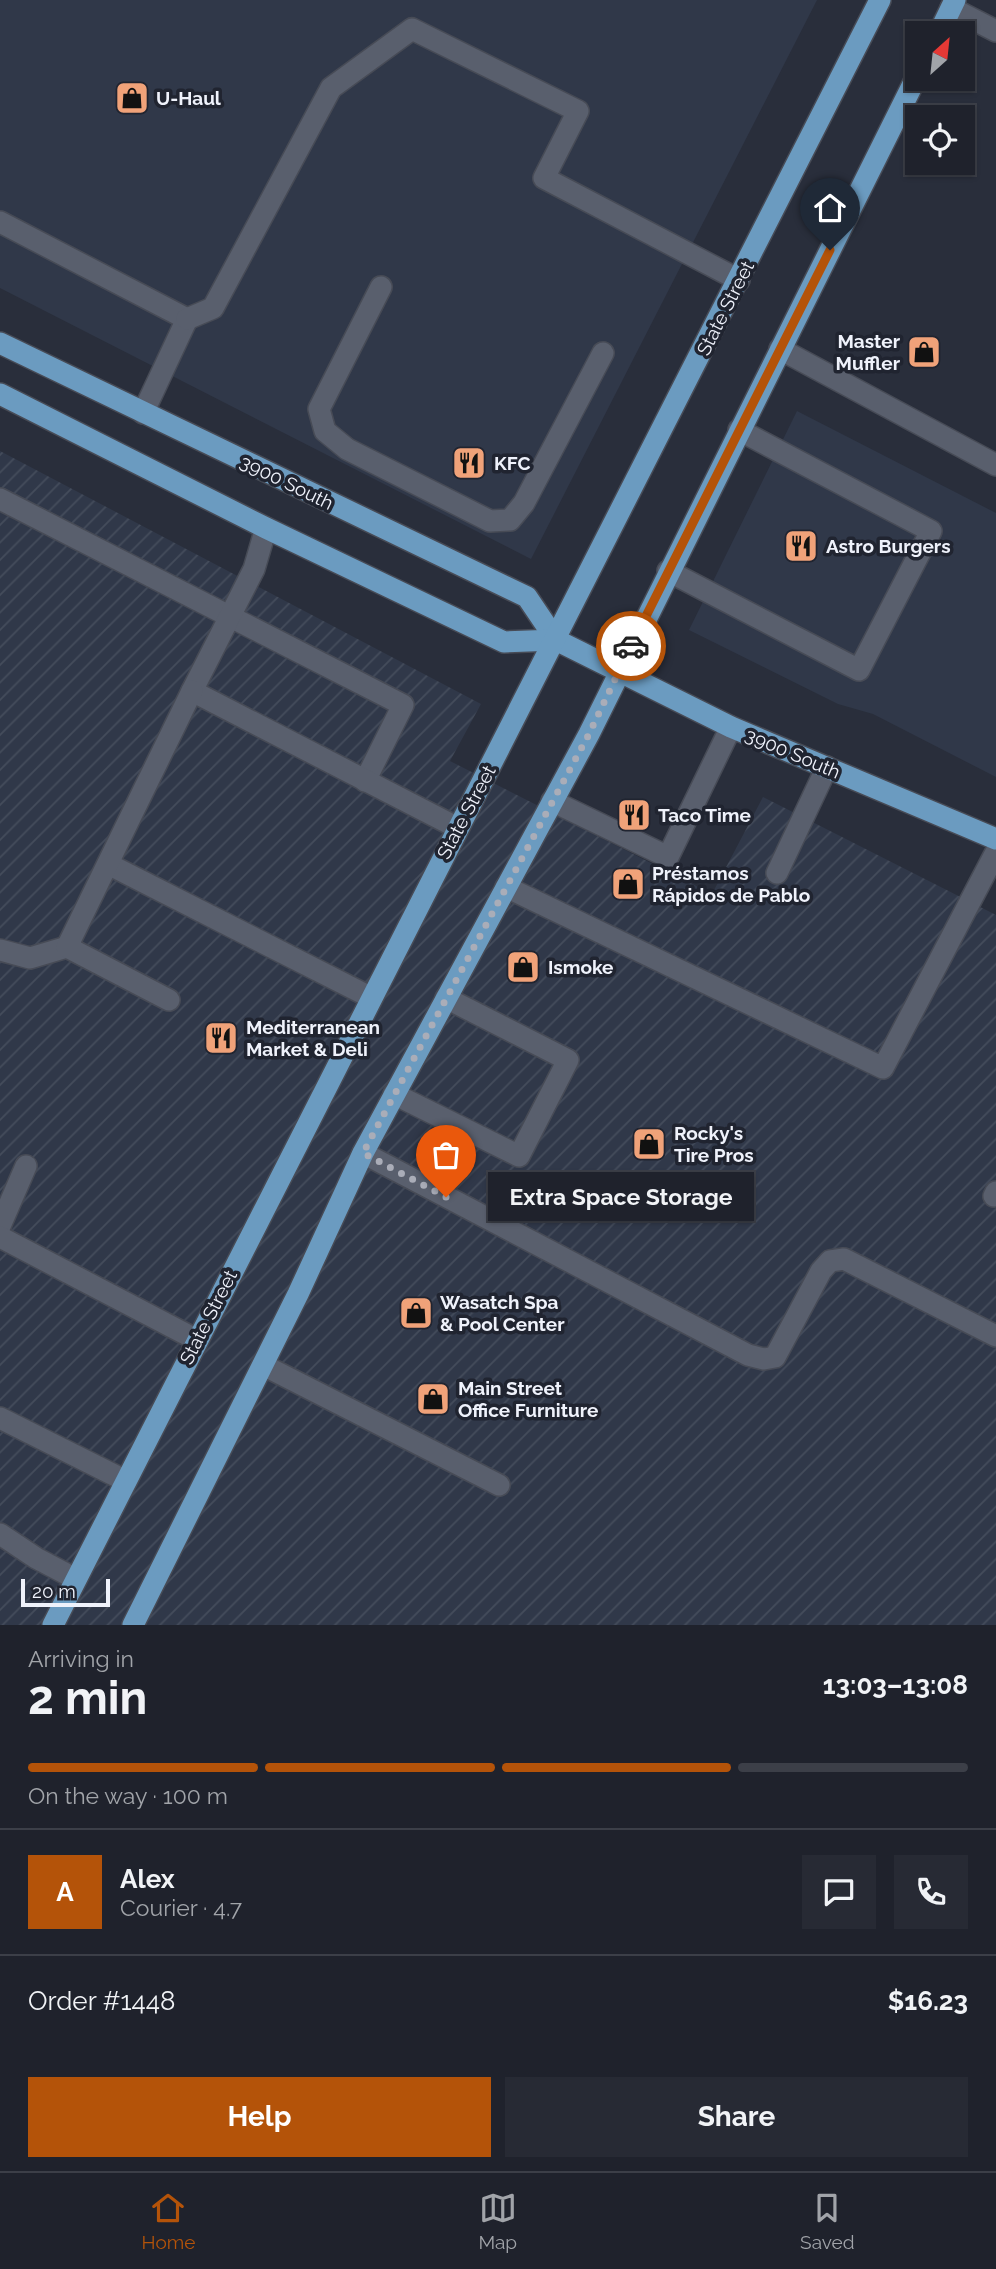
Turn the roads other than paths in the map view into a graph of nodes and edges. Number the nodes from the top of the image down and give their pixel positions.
1 (880, 0) edge
2 (953, 4) edge
3 (945, 21) edge
4 (996, 31) edge
5 (909, 91) edge
6 (0, 222) edge
7 (739, 279) junction
8 (381, 287) dead end
9 (187, 319) junction
10 (0, 343) edge
11 (780, 349) junction
12 (603, 353) dead end
13 (0, 394) edge
14 (142, 413) junction
15 (739, 430) junction
16 (996, 465) edge
17 (0, 499) edge
18 (266, 528) junction
19 (668, 571) junction
20 (231, 615) junction
21 (556, 640) junction
22 (620, 672) junction
23 (192, 691) junction
24 (731, 727) junction
25 (827, 767) junction
26 (365, 780) junction
27 (552, 801) junction
28 (458, 828) junction
29 (996, 839) edge
30 (996, 852) edge
31 (108, 863) junction
32 (778, 873) dead end
33 (506, 887) junction
34 (67, 947) junction
35 (0, 950) edge
36 (370, 997) junction
37 (446, 998) junction
38 (169, 1000) dead end
39 (394, 1094) junction
40 (363, 1153) junction
41 (26, 1166) dead end
42 (0, 1226) edge
43 (0, 1237) edge
44 (996, 1336) edge
45 (197, 1340) junction
46 (262, 1365) junction
47 (0, 1418) edge
48 (126, 1481) junction
49 (499, 1485) dead end
50 (0, 1534) edge
51 (76, 1578) junction
52 (53, 1625) edge
53 (133, 1625) edge

1 - 7 main road, State Street
2 - 3 main road
2 - 4 lane
5 - 11 main road
6 - 9 lane
7 - 9 lane
7 - 21 main road, State Street
8 - 12 lane
9 - 14 lane
10 - 14 main road, 3900 South
11 - 15 main road
11 - 16 lane
13 - 18 main road, 3900 South
14 - 21 main road, 3900 South
15 - 19 main road
15 - 19 lane
17 - 20 lane
18 - 20 lane
18 - 21 main road, 3900 South
19 - 22 main road
20 - 23 lane
20 - 26 lane
21 - 22 main road, 3900 South
21 - 28 main road, State Street
22 - 24 main road, 3900 South
22 - 27 main road
23 - 26 lane
23 - 31 lane
24 - 25 main road, 3900 South
24 - 27 lane
25 - 29 main road, 3900 South
25 - 32 lane
26 - 28 lane
27 - 33 main road
28 - 36 main road, State Street
30 - 33 lane
31 - 34 lane
31 - 36 lane
33 - 37 main road
34 - 35 lane
34 - 38 lane
36 - 45 main road, State Street
37 - 39 main road
37 - 39 lane
39 - 40 main road
40 - 44 lane
40 - 46 main road
41 - 42 lane
43 - 45 lane
45 - 48 main road, State Street
46 - 49 lane
46 - 53 main road
47 - 48 lane
48 - 51 main road, State Street
50 - 51 lane
51 - 52 main road, State Street

